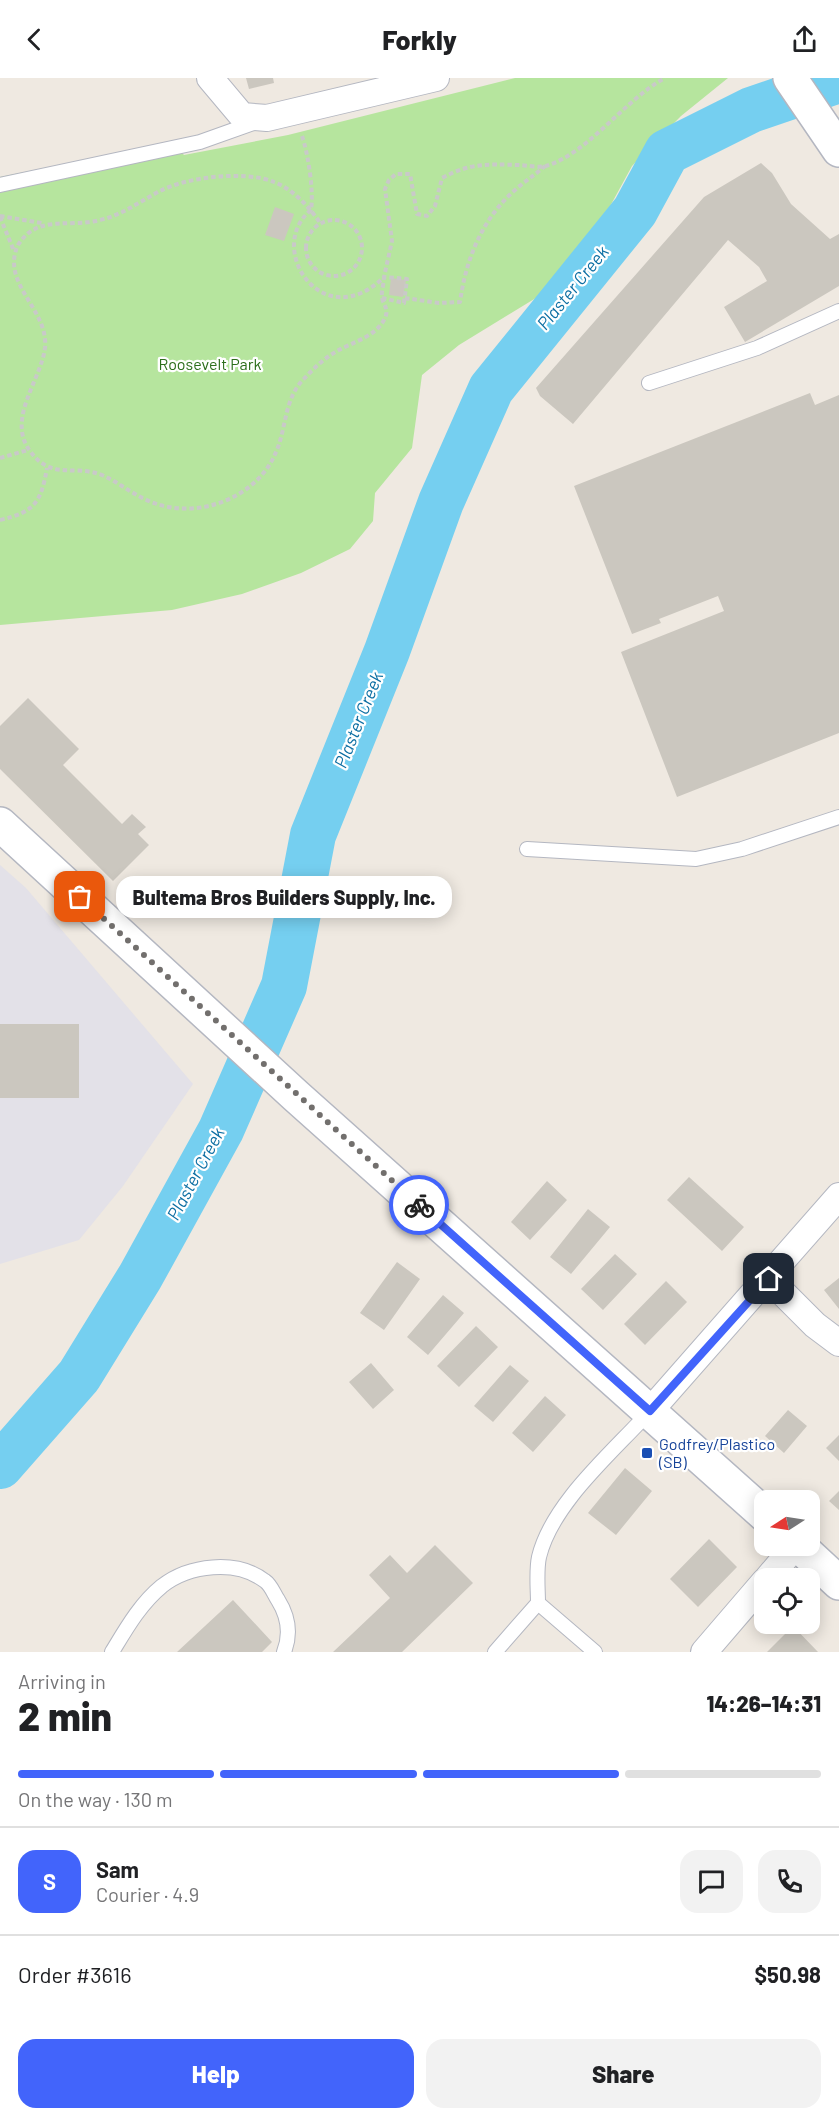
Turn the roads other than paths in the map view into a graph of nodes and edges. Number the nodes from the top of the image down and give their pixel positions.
1 (210, 78) edge
2 (436, 78) edge
3 (790, 78) edge
4 (267, 118) junction
5 (831, 139) edge
6 (0, 185) edge
7 (839, 311) edge
8 (649, 383) dead end
9 (839, 817) edge
10 (0, 824) edge
11 (527, 849) dead end
12 (839, 1196) edge
13 (769, 1279) junction
14 (839, 1343) edge
15 (650, 1411) junction
16 (754, 1505) edge
17 (787, 1556) edge
18 (809, 1556) edge
19 (777, 1568) edge
20 (839, 1583) edge
21 (754, 1594) edge
22 (538, 1603) junction
23 (112, 1652) edge
24 (284, 1652) edge
25 (495, 1652) edge
26 (596, 1652) edge
27 (704, 1652) edge

1 - 4 street
2 - 4 street
3 - 5 main road
4 - 6 lane
7 - 8 lane
9 - 11 lane
10 - 15 main road
12 - 13 street
13 - 14 street
13 - 15 street
15 - 16 main road
15 - 22 lane
17 - 19 street
18 - 20 main road
21 - 27 street
22 - 25 lane
22 - 26 lane
23 - 24 lane

